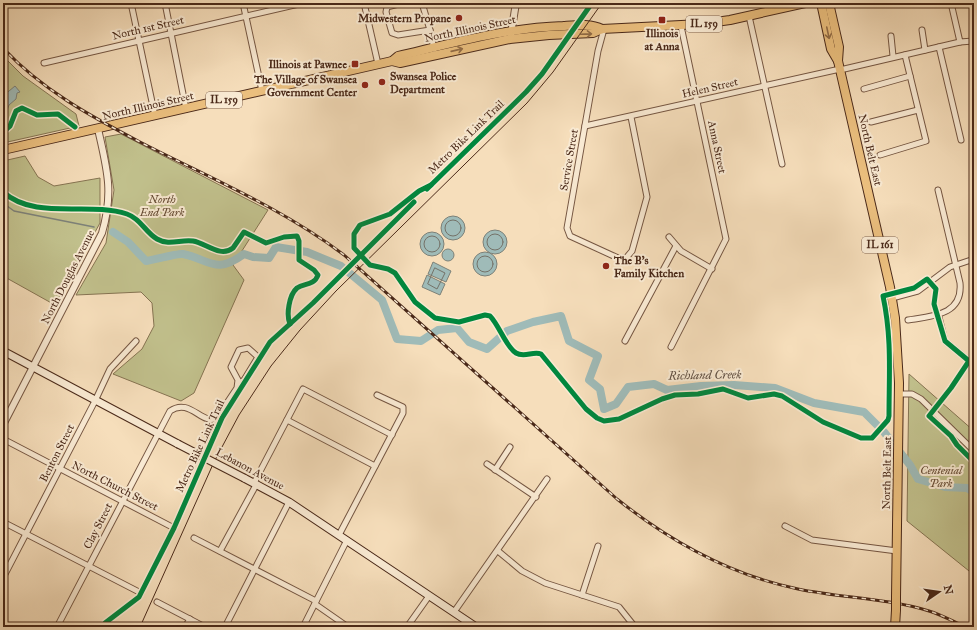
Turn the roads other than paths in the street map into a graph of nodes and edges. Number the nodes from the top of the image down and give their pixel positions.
1 (131, 3) edge
2 (165, 3) edge
3 (243, 3) edge
4 (303, 3) edge
5 (364, 3) edge
6 (402, 3) edge
7 (422, 3) edge
8 (516, 3) edge
9 (805, 3) edge
10 (821, 3) edge
11 (830, 3) edge
12 (951, 3) edge
13 (245, 15) junction
14 (749, 16) junction
15 (681, 26) junction
16 (603, 29) junction
17 (430, 30) junction
18 (511, 30) junction
19 (922, 30) dead end
20 (171, 33) junction
21 (891, 36) dead end
22 (510, 39) junction
23 (139, 40) junction
24 (960, 42) junction
25 (939, 47) junction
26 (974, 47) edge
27 (925, 50) junction
28 (434, 51) junction
29 (905, 55) junction
30 (893, 56) junction
31 (44, 63) dead end
32 (378, 64) junction
33 (839, 67) junction
34 (910, 76) junction
35 (764, 86) junction
36 (864, 89) dead end
37 (262, 91) junction
38 (698, 102) junction
39 (186, 109) junction
40 (918, 110) junction
41 (155, 116) junction
42 (631, 117) junction
43 (871, 122) dead end
44 (585, 126) junction
45 (98, 129) junction
46 (961, 140) dead end
47 (3, 150) edge
48 (880, 155) dead end
49 (782, 164) dead end
50 (938, 190) dead end
51 (669, 237) dead end
52 (676, 246) junction
53 (974, 259) edge
54 (956, 264) junction
55 (712, 269) junction
56 (892, 298) junction
57 (938, 313) junction
58 (908, 320) dead end
59 (136, 341) dead end
60 (625, 341) dead end
61 (671, 347) dead end
62 (3, 351) edge
63 (974, 364) edge
64 (32, 368) junction
65 (238, 384) junction
66 (899, 394) junction
67 (377, 395) dead end
68 (95, 401) junction
69 (287, 420) junction
70 (3, 425) edge
71 (157, 434) junction
72 (392, 435) junction
73 (3, 439) edge
74 (510, 447) dead end
75 (974, 451) edge
76 (487, 464) dead end
77 (375, 466) junction
78 (60, 469) junction
79 (495, 470) junction
80 (547, 479) dead end
81 (255, 484) junction
82 (536, 497) junction
83 (122, 500) junction
84 (289, 502) junction
85 (3, 522) edge
86 (785, 526) dead end
87 (174, 528) dead end
88 (27, 534) junction
89 (339, 535) junction
90 (194, 538) dead end
91 (347, 540) junction
92 (598, 546) dead end
93 (220, 551) junction
94 (897, 551) junction
95 (498, 552) junction
96 (89, 566) junction
97 (255, 569) junction
98 (3, 578) edge
99 (141, 592) dead end
100 (582, 595) junction
101 (429, 596) junction
102 (157, 602) dead end
103 (315, 602) junction
104 (454, 612) junction
105 (190, 619) junction
106 (57, 627) edge
107 (185, 627) edge
108 (205, 627) edge
109 (225, 627) edge
110 (303, 627) edge
111 (348, 627) edge
112 (407, 627) edge
113 (476, 627) edge
114 (634, 627) edge
115 (895, 627) edge

1 - 23 street
2 - 20 street
3 - 13 street
4 - 13 street, North 1st Street
5 - 32 street
6 - 17 street
7 - 17 street
8 - 18 street
9 - 14 main road, North Illinois Street / IL 159
10 -> 33 main road, North Belt East / IL 161
11 - 33 main road, North Belt East / IL 161
12 - 24 street
13 - 20 street, North 1st Street
13 - 37 street
14 - 15 main road, North Illinois Street / IL 159
14 - 35 street
15 - 16 main road, North Illinois Street / IL 159
15 - 38 street, Anna Street
16 - 18 main road, North Illinois Street / IL 159
22 -> 16 main road, North Illinois Street / IL 159
16 - 44 street, Service Street
17 - 28 street
18 - 22 street
18 - 28 main road, North Illinois Street / IL 159
19 - 27 street
20 - 23 street, North 1st Street
20 - 39 street
21 - 30 street
28 -> 22 main road, North Illinois Street / IL 159
23 - 31 street, North 1st Street
23 - 41 street
24 - 25 street, Helen Street
24 - 26 street
25 - 27 street, Helen Street
25 - 46 street
27 - 29 street, Helen Street
28 - 32 main road, North Illinois Street / IL 159
29 - 30 street, Helen Street
29 - 34 street
30 - 33 street, Helen Street
32 - 37 main road, North Illinois Street / IL 159
33 - 35 street, Helen Street
33 - 56 main road, North Belt East / IL 161
34 - 36 street
34 - 40 street
35 - 38 street, Helen Street
35 - 49 street
37 - 39 main road, North Illinois Street / IL 159
38 - 42 street, Helen Street
38 - 55 street, Anna Street
39 - 41 main road, North Illinois Street / IL 159
40 - 43 street
40 - 48 street
41 - 45 main road, North Illinois Street / IL 159
42 - 44 street, Helen Street
42 - 44 street, Service Street
45 - 47 main road, North Illinois Street / IL 159
45 - 64 street, North Douglas Avenue
50 - 54 street
51 - 52 street
52 - 55 street
52 - 60 street
53 - 54 street
54 - 56 street
54 - 57 street
55 - 61 street, Anna Street
56 - 66 main road, North Belt East / IL 161
57 - 58 street
57 - 63 street
59 - 68 street, Benton Street
62 - 64 main road, Lebanon Avenue
64 - 68 main road, Lebanon Avenue
64 - 70 street, North Douglas Avenue
65 - 65 street
65 - 71 street, Clay Street
66 - 75 street
66 - 94 main road, North Belt East / IL 161
67 - 72 street
68 - 71 main road, Lebanon Avenue
68 - 78 street, Benton Street
69 - 72 street
69 - 77 street
69 - 81 street
71 - 81 main road, Lebanon Avenue, bridge
71 - 83 street, Clay Street
72 - 77 street
73 - 78 street, North Church Street
74 - 79 street
76 - 79 street
77 - 89 street
78 - 83 street, North Church Street
78 - 88 street, Benton Street
79 - 82 street
80 - 82 street
81 - 84 main road, Lebanon Avenue
81 - 93 street
82 - 95 street
83 - 87 street, North Church Street
83 - 96 street, Clay Street
84 - 89 main road, Lebanon Avenue
84 - 97 street
85 - 88 street
86 - 94 street
88 - 96 street
88 - 98 street, Benton Street
89 - 91 main road, Lebanon Avenue
90 - 93 street
91 - 101 main road, Lebanon Avenue
91 - 103 street
92 - 100 street
93 - 97 street
94 - 115 main road, North Belt East / IL 161, bridge
95 - 100 street
95 - 104 street
96 - 99 street
96 - 106 street, Clay Street
97 - 103 street
97 - 109 street
100 - 114 street
101 - 104 main road, Lebanon Avenue
101 - 112 street
102 - 105 street
103 - 110 street
103 - 111 street
104 - 113 main road, Lebanon Avenue
105 - 107 street
105 - 108 street

